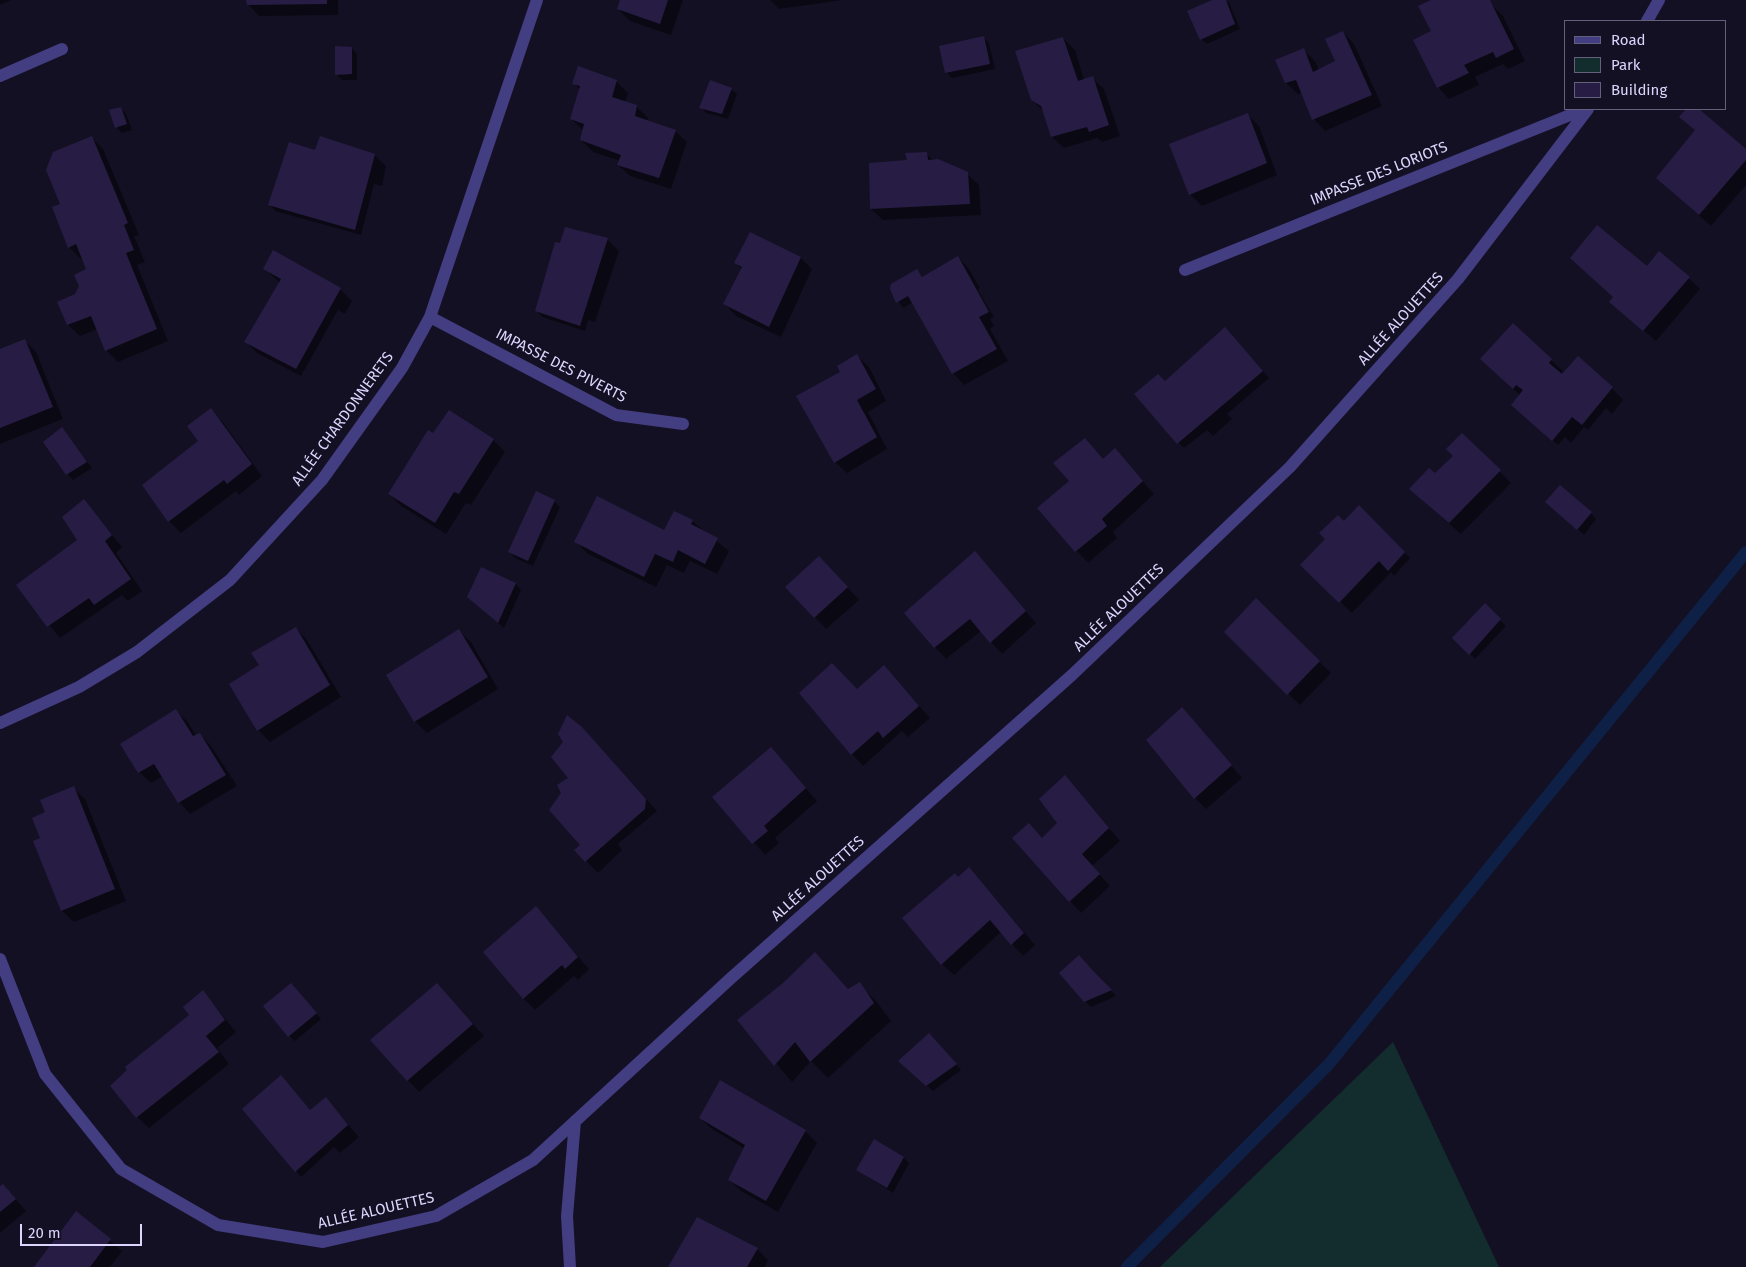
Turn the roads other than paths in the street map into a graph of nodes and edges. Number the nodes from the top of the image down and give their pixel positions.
1 (537, 0) edge
2 (1659, 0) edge
3 (1648, 20) edge
4 (62, 49) dead end
5 (0, 76) edge
6 (1584, 110) edge
7 (1585, 110) edge
8 (1185, 270) dead end
9 (430, 317) junction
10 (683, 424) dead end
11 (0, 723) edge
12 (0, 959) edge
13 (575, 1120) junction
14 (570, 1267) edge

1 - 9 street, ALLÉE CHARDONNERETS
2 - 3 street
4 - 5 street
6 - 8 street, IMPASSE DES LORIOTS
7 - 13 street, ALLÉE ALOUETTES
9 - 10 street, IMPASSE DES PIVERTS
9 - 11 street, ALLÉE CHARDONNERETS
12 - 13 street, ALLÉE ALOUETTES
13 - 14 street

